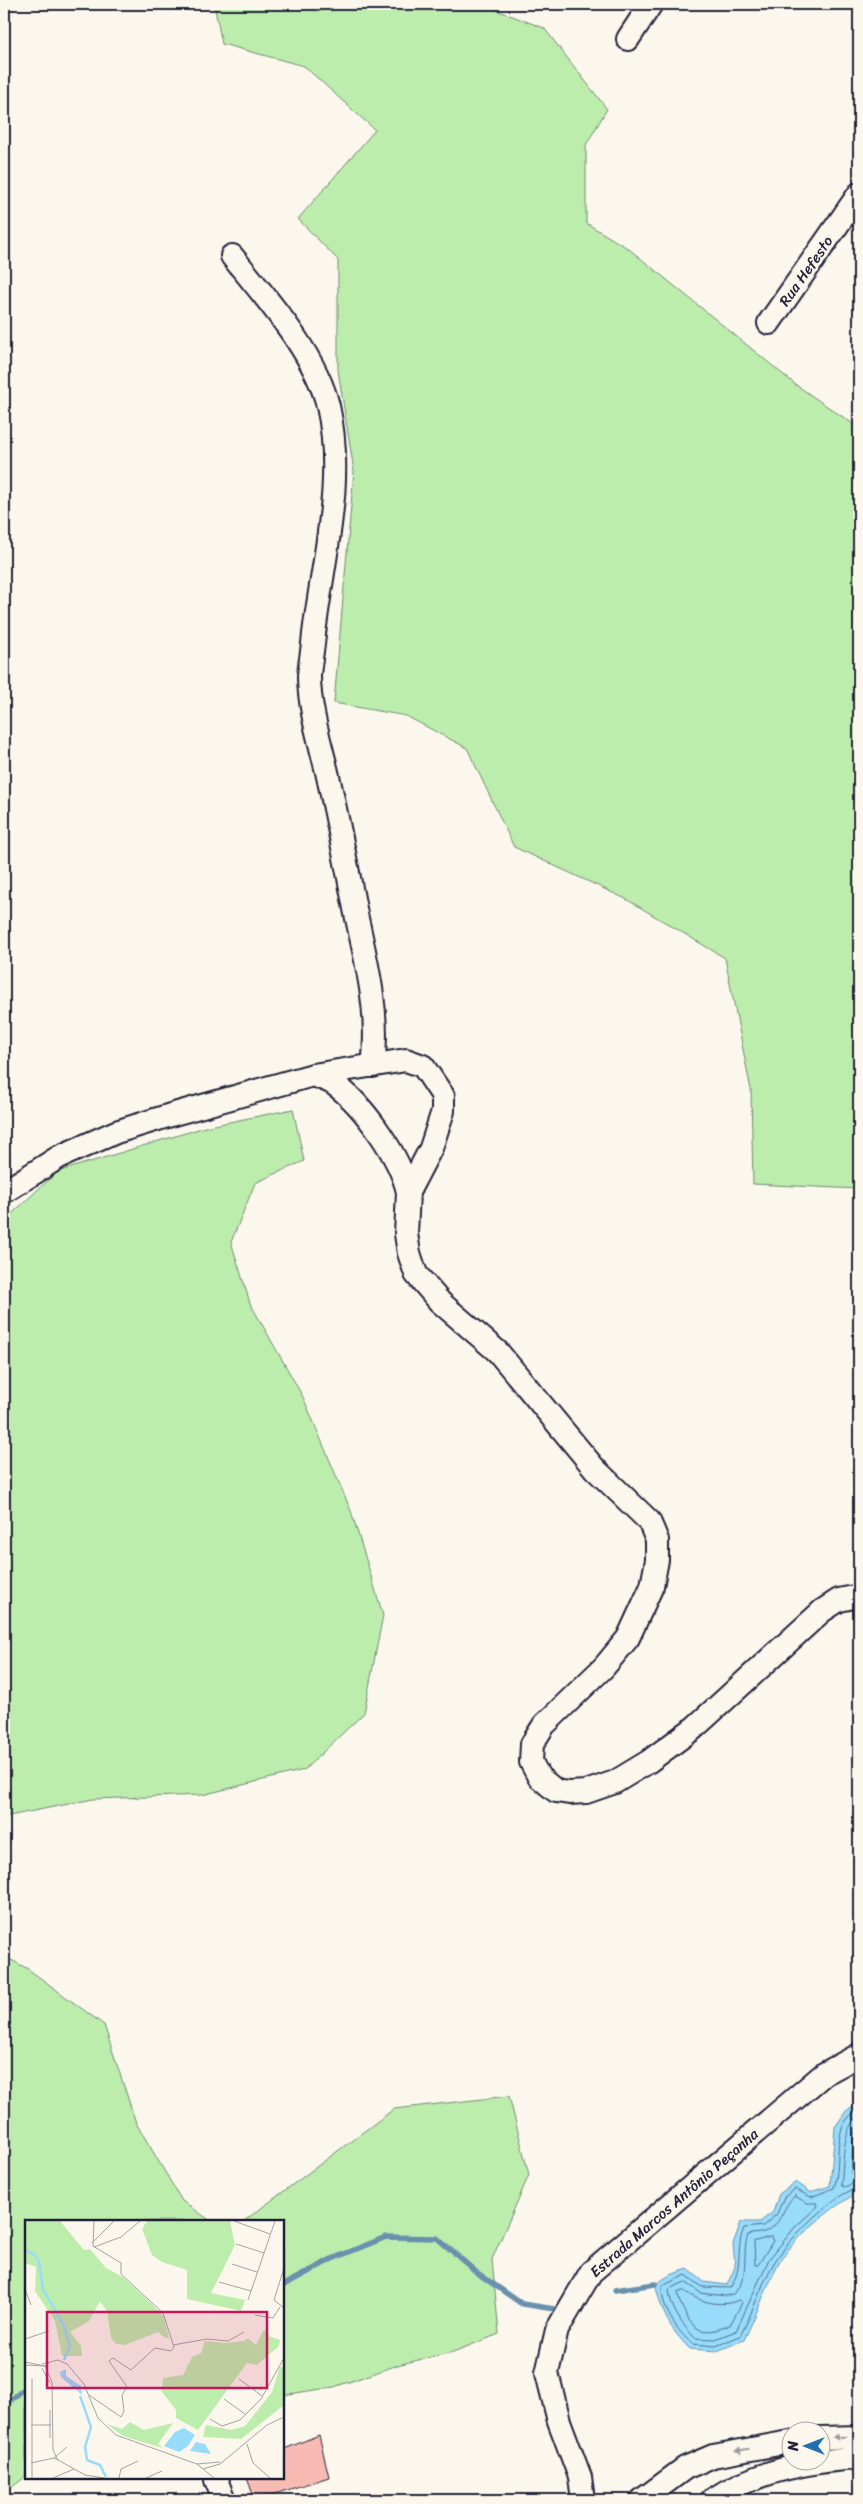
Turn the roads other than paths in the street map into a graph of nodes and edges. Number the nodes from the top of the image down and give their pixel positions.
1 (651, 4) edge
2 (628, 39) dead end
3 (859, 194) edge
4 (232, 256) dead end
5 (769, 323) dead end
6 (374, 1066) junction
7 (313, 1075) junction
8 (4, 1192) edge
9 (408, 1192) junction
10 (859, 1596) edge
11 (859, 2055) edge
12 (859, 2436) edge
13 (830, 2437) edge
14 (780, 2444) edge
15 (859, 2458) edge
16 (580, 2477) junction
17 (583, 2500) edge
18 (598, 2500) edge
19 (642, 2500) edge
20 (712, 2500) edge

1 - 2 street
3 - 5 street, Rua Hefesto
4 - 6 street
6 - 7 street
6 - 9 street
7 - 8 street
7 - 9 street
9 - 10 street
11 - 16 street, Estrada Marcos Antônio Peçanha
12 -> 13 street
14 -> 19 street
15 - 20 street
16 - 17 street, Estrada Marcos Antônio Peçanha
16 - 18 street, Estrada Marcos Antônio Peçanha

